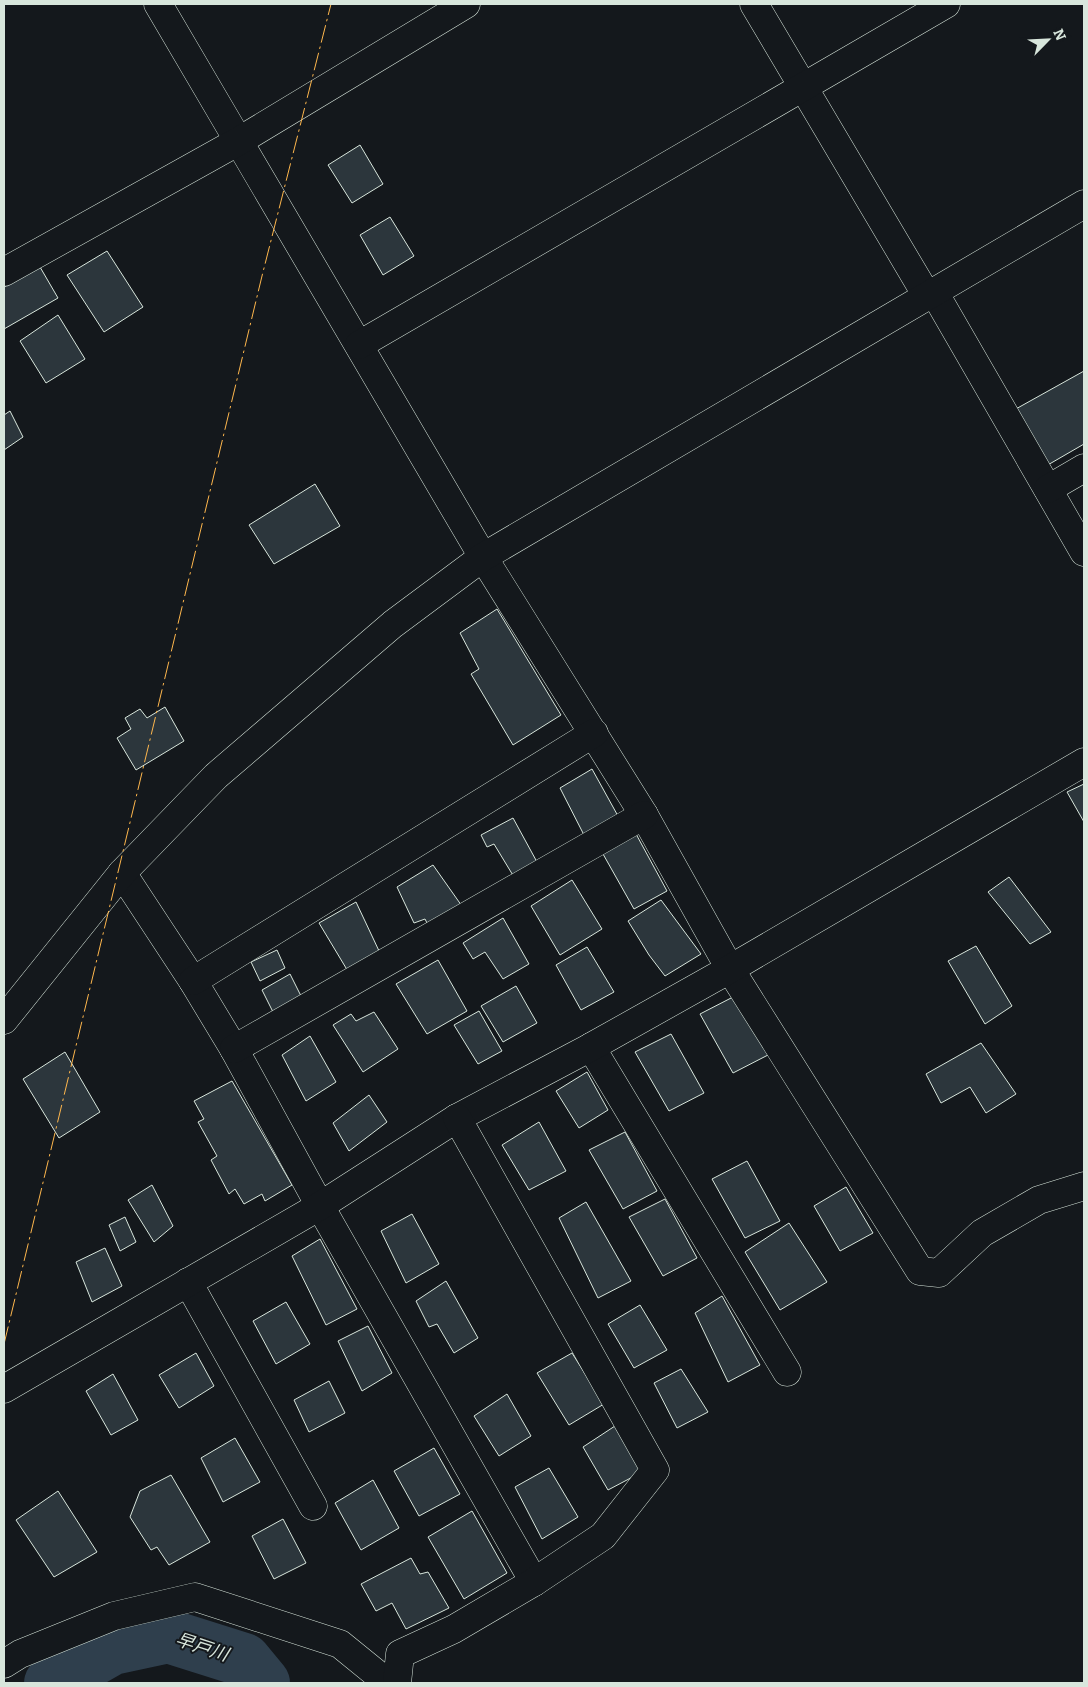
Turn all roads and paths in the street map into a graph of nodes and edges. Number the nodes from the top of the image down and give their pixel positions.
1 (158, 4) edge
2 (466, 4) edge
3 (754, 4) edge
4 (946, 4) edge
5 (803, 87) junction
6 (238, 141) junction
7 (1084, 204) edge
8 (4, 272) edge
9 (930, 294) junction
10 (358, 345) junction
11 (1084, 468) edge
12 (1048, 489) junction
13 (1084, 552) edge
14 (483, 557) junction
15 (594, 733) junction
16 (1084, 762) edge
17 (644, 815) junction
18 (122, 873) junction
19 (730, 969) junction
20 (193, 981) junction
21 (4, 1020) edge
22 (591, 1048) junction
23 (234, 1049) junction
24 (457, 1118) junction
25 (1084, 1186) edge
26 (320, 1206) junction
27 (188, 1282) junction
28 (787, 1372) dead end
29 (4, 1389) edge
30 (313, 1506) dead end
31 (534, 1582) junction
32 (4, 1664) edge
33 (388, 1683) edge
34 (397, 1683) edge

1 - 6 street
2 - 6 street
3 - 5 street
4 - 5 street
5 - 9 street
5 - 10 street
6 - 8 street
6 - 10 street
7 - 9 street
9 - 12 street
9 - 14 street
10 - 14 street
11 - 12 street
12 - 13 street
14 - 15 street
14 - 18 street
15 - 17 street
15 - 20 street
16 - 19 street
17 - 19 street
17 - 23 street
18 - 20 street
18 - 21 street
19 - 22 street
19 - 25 street
20 - 23 street
22 - 24 street
22 - 28 street
23 - 26 street
24 - 26 street
24 - 31 street
26 - 27 street
26 - 31 street
27 - 29 street
27 - 30 street
31 - 34 street
32 - 33 street

